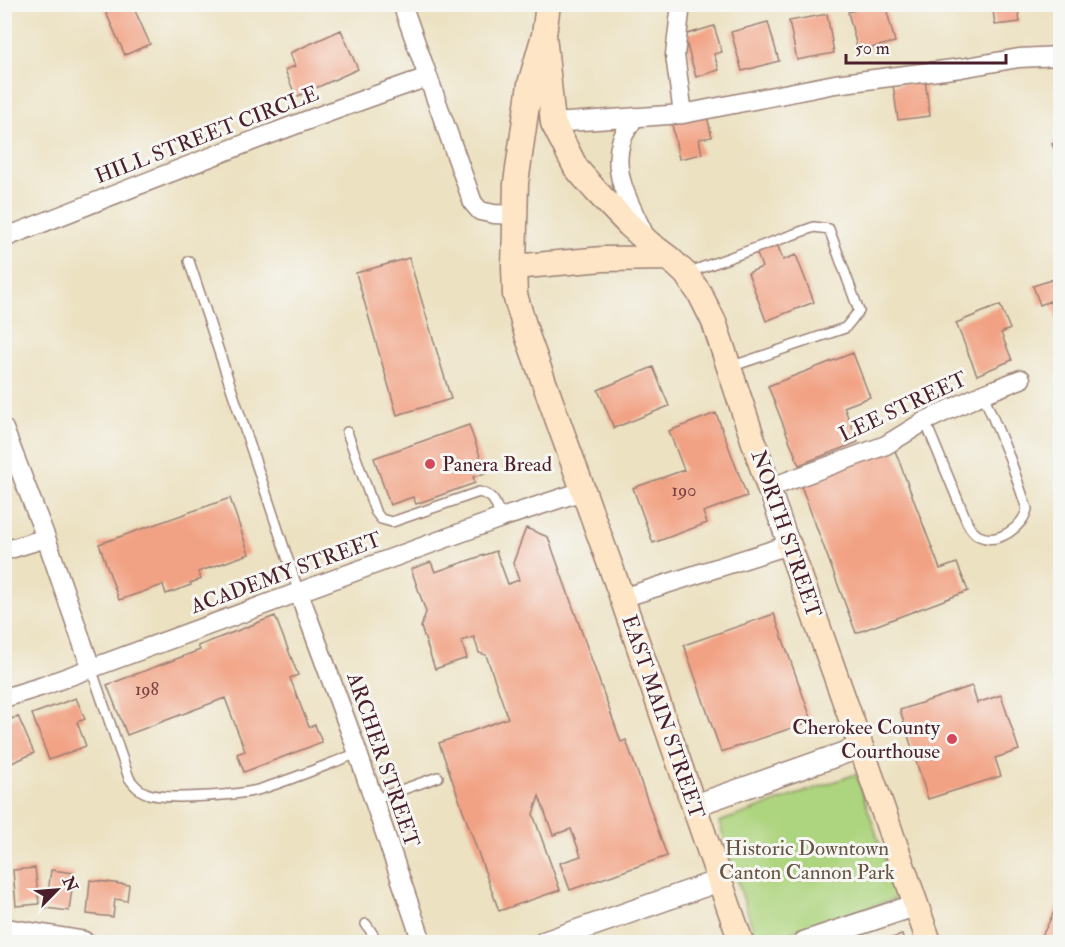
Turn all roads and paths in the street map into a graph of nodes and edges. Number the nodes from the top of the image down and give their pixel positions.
1 (402, 4) edge
2 (548, 4) edge
3 (681, 4) edge
4 (544, 35) junction
5 (1060, 56) edge
6 (428, 77) junction
7 (683, 114) junction
8 (635, 117) junction
9 (554, 123) junction
10 (515, 215) junction
11 (4, 238) edge
12 (649, 243) junction
13 (189, 261) dead end
14 (678, 266) junction
15 (514, 267) junction
16 (730, 368) junction
17 (1021, 379) dead end
18 (983, 394) junction
19 (926, 422) junction
20 (4, 429) edge
21 (347, 432) dead end
22 (770, 488) junction
23 (584, 491) junction
24 (501, 518) junction
25 (46, 538) junction
26 (789, 545) junction
27 (4, 551) edge
28 (299, 593) junction
29 (622, 598) junction
30 (91, 668) junction
31 (4, 699) edge
32 (861, 747) junction
33 (358, 753) junction
34 (438, 777) dead end
35 (374, 800) junction
36 (693, 806) junction
37 (720, 880) junction
38 (916, 905) junction
39 (366, 924) dead end
40 (4, 929) edge
41 (83, 942) edge
42 (378, 942) edge
43 (422, 942) edge
44 (545, 942) edge
45 (741, 942) edge
46 (805, 942) edge
47 (928, 942) edge

1 - 6 street
2 - 4 main road
3 - 7 street
4 - 9 main road, NORTH STREET
4 - 10 main road, EAST MAIN STREET
5 - 7 street
6 - 10 street
6 - 11 street, HILL STREET CIRCLE
7 - 8 street
8 - 9 street
8 - 12 street
9 - 12 main road, NORTH STREET
10 - 15 main road, EAST MAIN STREET
12 - 14 main road, NORTH STREET
13 - 28 lane
14 - 15 main road
14 - 16 main road, NORTH STREET
14 - 16 lane
15 - 23 main road, EAST MAIN STREET
16 - 22 main road, NORTH STREET
17 - 18 street, LEE STREET
18 - 19 street, LEE STREET
18 - 19 lane
19 - 22 street, LEE STREET
20 - 25 street
21 - 24 lane
22 - 26 street, NORTH STREET
23 - 24 street, ACADEMY STREET
23 - 29 main road, EAST MAIN STREET
24 - 28 street, ACADEMY STREET
25 - 27 street
25 - 30 street
26 - 29 street
26 - 32 main road, NORTH STREET
28 - 30 street, ACADEMY STREET
28 - 33 street, ARCHER STREET
29 - 36 main road, EAST MAIN STREET
30 - 31 street, ACADEMY STREET
30 - 33 lane
32 - 36 street
32 - 38 main road, NORTH STREET
33 - 35 street, ARCHER STREET
34 - 35 lane
35 - 43 street, ARCHER STREET
36 - 37 main road, EAST MAIN STREET
37 - 44 street
37 - 45 main road, EAST MAIN STREET
38 - 46 street
38 - 47 main road, NORTH STREET
39 - 42 lane
40 - 41 street

